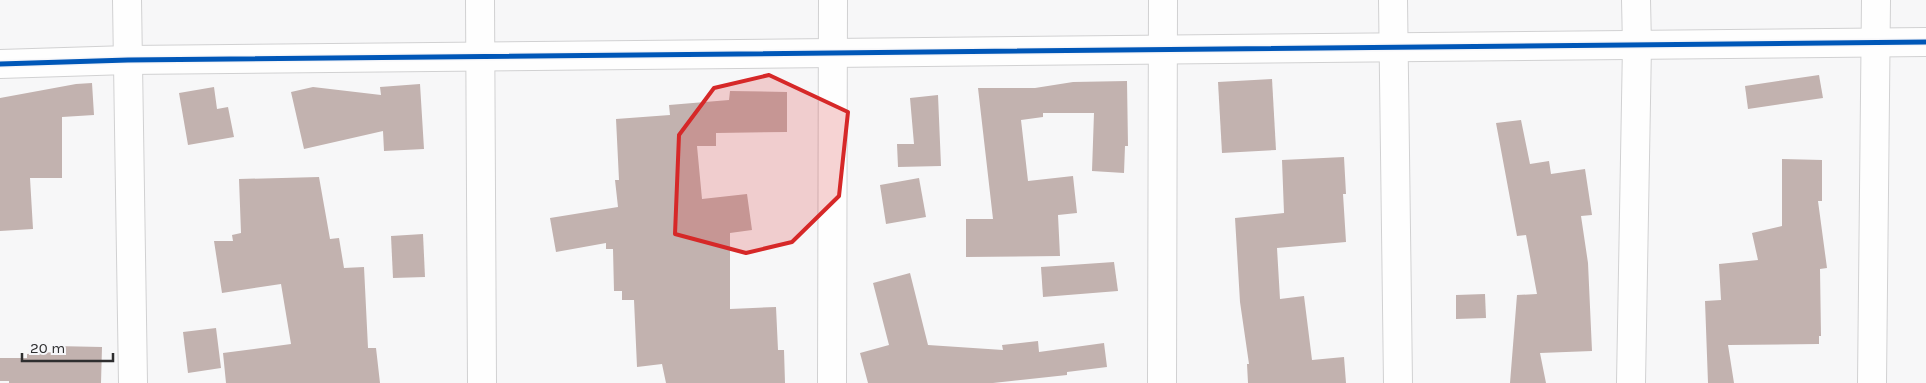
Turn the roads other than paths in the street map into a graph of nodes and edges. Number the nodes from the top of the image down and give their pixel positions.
1 (127, 0) edge
2 (480, 0) edge
3 (833, 0) edge
4 (1163, 0) edge
5 (1393, 0) edge
6 (1636, 0) edge
7 (1876, 0) edge
8 (1926, 42) edge
9 (1876, 43) junction
10 (1637, 45) junction
11 (1392, 48) junction
12 (1163, 50) junction
13 (834, 54) junction
14 (480, 57) junction
15 (128, 60) junction
16 (0, 64) edge
17 (133, 383) edge
18 (482, 383) edge
19 (832, 383) edge
20 (1162, 383) edge
21 (1398, 383) edge
22 (1631, 383) edge
23 (1872, 383) edge

1 - 15 street
2 - 14 street
3 - 13 street
4 - 12 street
5 - 11 street
6 - 10 street
7 - 9 street
8 - 9 street
9 - 10 street
9 - 23 street
10 - 11 street
10 - 22 street
11 - 12 street
11 - 21 street
12 - 13 street
12 - 20 street
13 - 14 street
13 - 19 street
14 - 15 street
14 - 18 street
15 - 16 street
15 - 17 street

